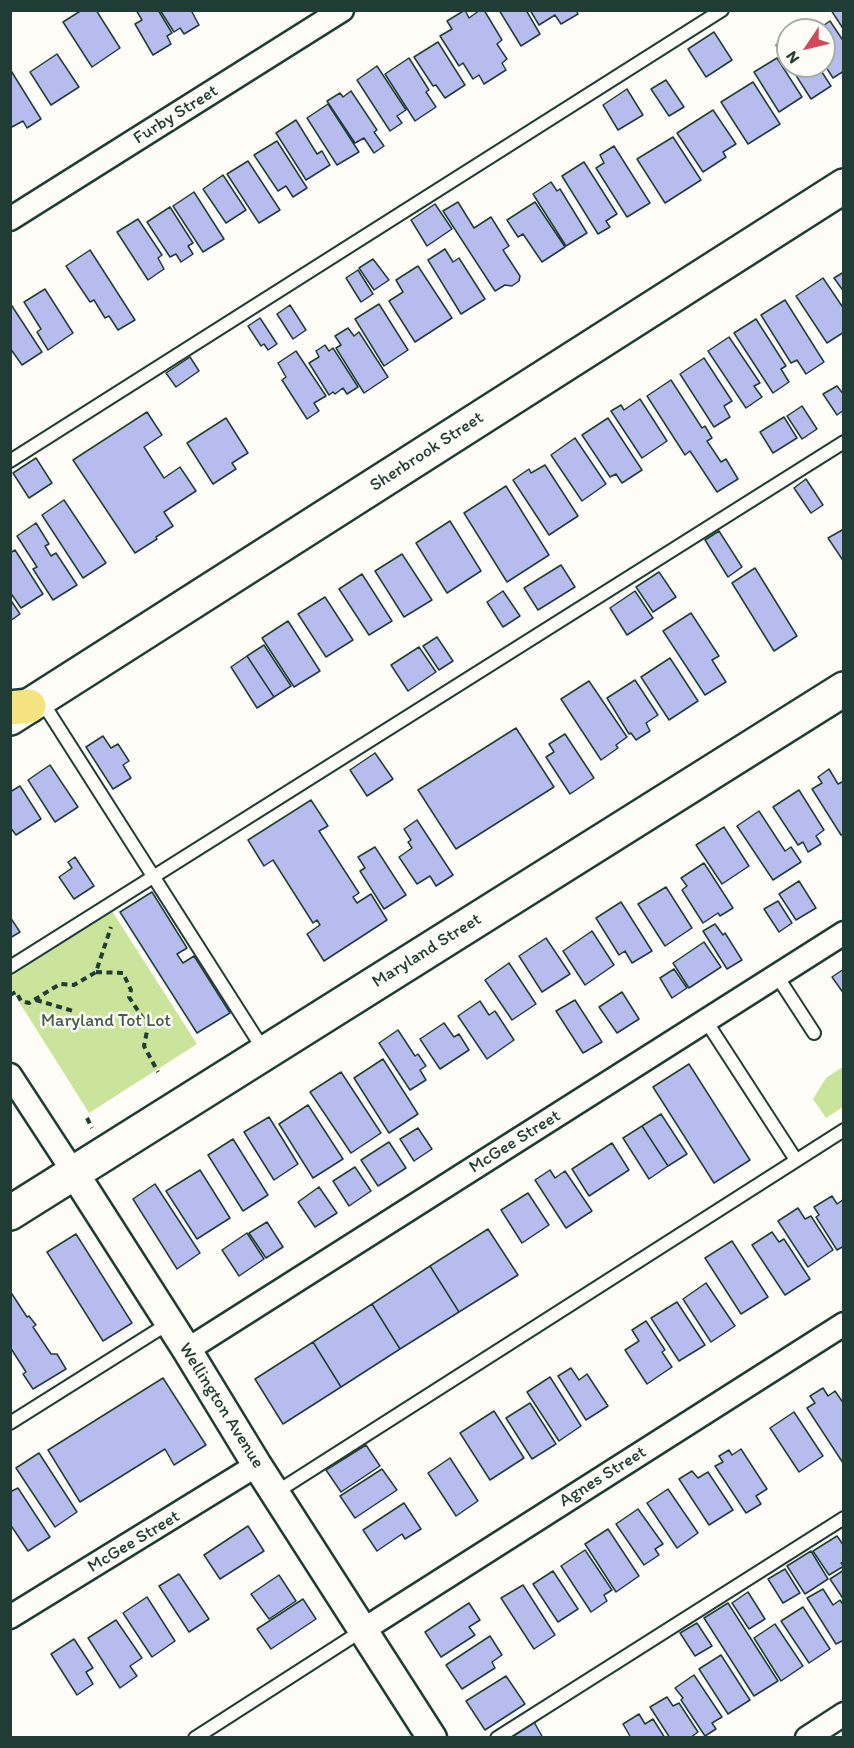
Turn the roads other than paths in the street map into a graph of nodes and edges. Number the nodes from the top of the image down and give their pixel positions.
1 (342, 10) edge
2 (722, 10) edge
3 (843, 186) edge
4 (10, 219) edge
5 (843, 442) edge
6 (10, 461) edge
7 (843, 689) edge
8 (23, 708) edge
9 (154, 877) junction
10 (843, 933) edge
11 (10, 967) edge
12 (777, 976) junction
13 (706, 1021) junction
14 (814, 1033) dead end
15 (265, 1053) junction
16 (10, 1075) edge
17 (843, 1130) edge
18 (796, 1160) junction
19 (74, 1173) junction
20 (10, 1213) edge
21 (169, 1323) junction
22 (843, 1324) edge
23 (187, 1350) junction
24 (10, 1423) edge
25 (258, 1465) junction
26 (275, 1493) junction
27 (843, 1518) edge
28 (10, 1617) edge
29 (363, 1630) junction
30 (843, 1714) edge
31 (195, 1737) edge
32 (432, 1737) edge
33 (497, 1737) edge
34 (807, 1737) edge

1 - 4 street, Furby Street
2 - 6 lane
3 - 8 main road, Sherbrook Street
5 - 9 lane
7 - 15 main road, Maryland Street
8 - 9 lane
9 - 11 lane
9 - 15 lane
10 - 12 street, McGee Street
12 - 13 street, McGee Street
12 - 14 lane
13 - 18 lane
13 - 23 street, McGee Street
15 - 19 main road, Maryland Street
16 - 19 street, Wellington Avenue
17 - 18 lane
18 - 26 lane
19 - 20 main road, Maryland Street
19 - 21 street, Wellington Avenue
21 - 23 street, Wellington Avenue
21 - 24 lane
22 - 29 street, Agnes Street
23 - 25 street, Wellington Avenue
25 - 26 street, Wellington Avenue
25 - 28 street, McGee Street
26 - 29 street, Wellington Avenue
27 - 33 lane
29 - 31 lane
29 - 32 street, Wellington Avenue
30 - 34 street

